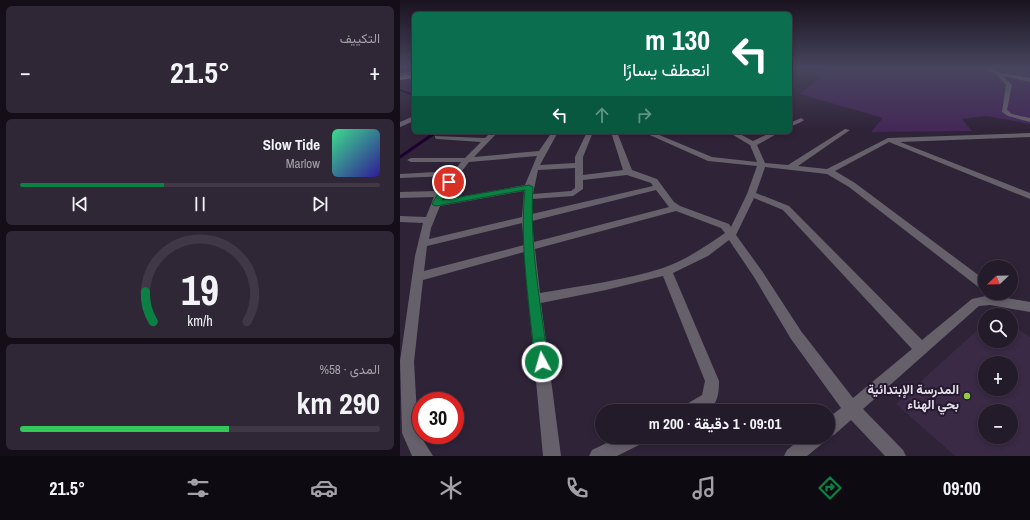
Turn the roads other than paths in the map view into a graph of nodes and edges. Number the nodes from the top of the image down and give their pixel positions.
1 (1008, 88) edge
2 (412, 119) edge
3 (801, 120) dead end
4 (1030, 120) edge
5 (792, 124) edge
6 (400, 125) edge
7 (847, 130) dead end
8 (554, 134) edge
9 (589, 134) edge
10 (615, 134) edge
11 (651, 134) edge
12 (735, 134) edge
13 (772, 134) edge
14 (1030, 135) edge
15 (491, 136) edge
16 (437, 137) dead end
17 (888, 140) junction
18 (753, 144) junction
19 (541, 153) junction
20 (411, 160) dead end
21 (467, 160) junction
22 (578, 164) junction
23 (762, 164) junction
24 (791, 167) junction
25 (535, 168) junction
26 (628, 172) junction
27 (828, 172) junction
28 (456, 173) junction
29 (400, 176) edge
30 (579, 178) junction
31 (659, 187) junction
32 (528, 192) junction
33 (751, 194) junction
34 (400, 195) edge
35 (1030, 196) edge
36 (438, 199) junction
37 (677, 208) junction
38 (400, 219) edge
39 (528, 219) junction
40 (428, 220) junction
41 (731, 235) junction
42 (422, 244) junction
43 (529, 246) junction
44 (667, 271) junction
45 (418, 277) junction
46 (978, 281) edge
47 (535, 299) junction
48 (990, 300) edge
49 (1008, 300) edge
50 (1030, 307) edge
51 (921, 349) junction
52 (704, 404) edge
53 (852, 410) junction
54 (835, 423) edge
55 (623, 444) edge
56 (808, 444) edge
57 (424, 456) edge
58 (552, 456) edge
59 (598, 456) edge
60 (793, 456) edge
61 (897, 456) edge

1 - 4 street
2 - 6 street
3 - 5 street
7 - 24 street
8 - 19 street
9 - 22 street
10 - 26 street
11 - 23 street
12 - 18 street
13 - 18 street
14 - 17 street
15 - 16 street
15 - 21 street
17 - 27 street
17 - 35 street
18 - 23 street
19 - 21 street
19 - 25 street
20 - 21 street
21 - 28 street
22 - 25 street
22 - 30 street
23 - 24 street
23 - 33 street
24 - 27 street
25 - 32 street
26 - 30 street
26 - 31 street
27 - 46 street
28 - 29 street
28 - 36 street
30 - 32 street
31 - 37 street
31 - 39 street
32 - 36 street
32 - 39 street
33 - 41 street
33 - 51 street
34 - 36 street
36 - 40 street
37 - 41 street
37 - 43 street
38 - 40 street
39 - 42 street
39 - 43 street
40 - 42 street
41 - 44 street
41 - 53 street
42 - 45 street
43 - 45 street
43 - 47 street
44 - 47 street
44 - 52 street
45 - 57 street
47 - 58 street
48 - 51 street
49 - 50 street
51 - 53 street
53 - 54 street
53 - 61 street
55 - 59 street
56 - 60 street

